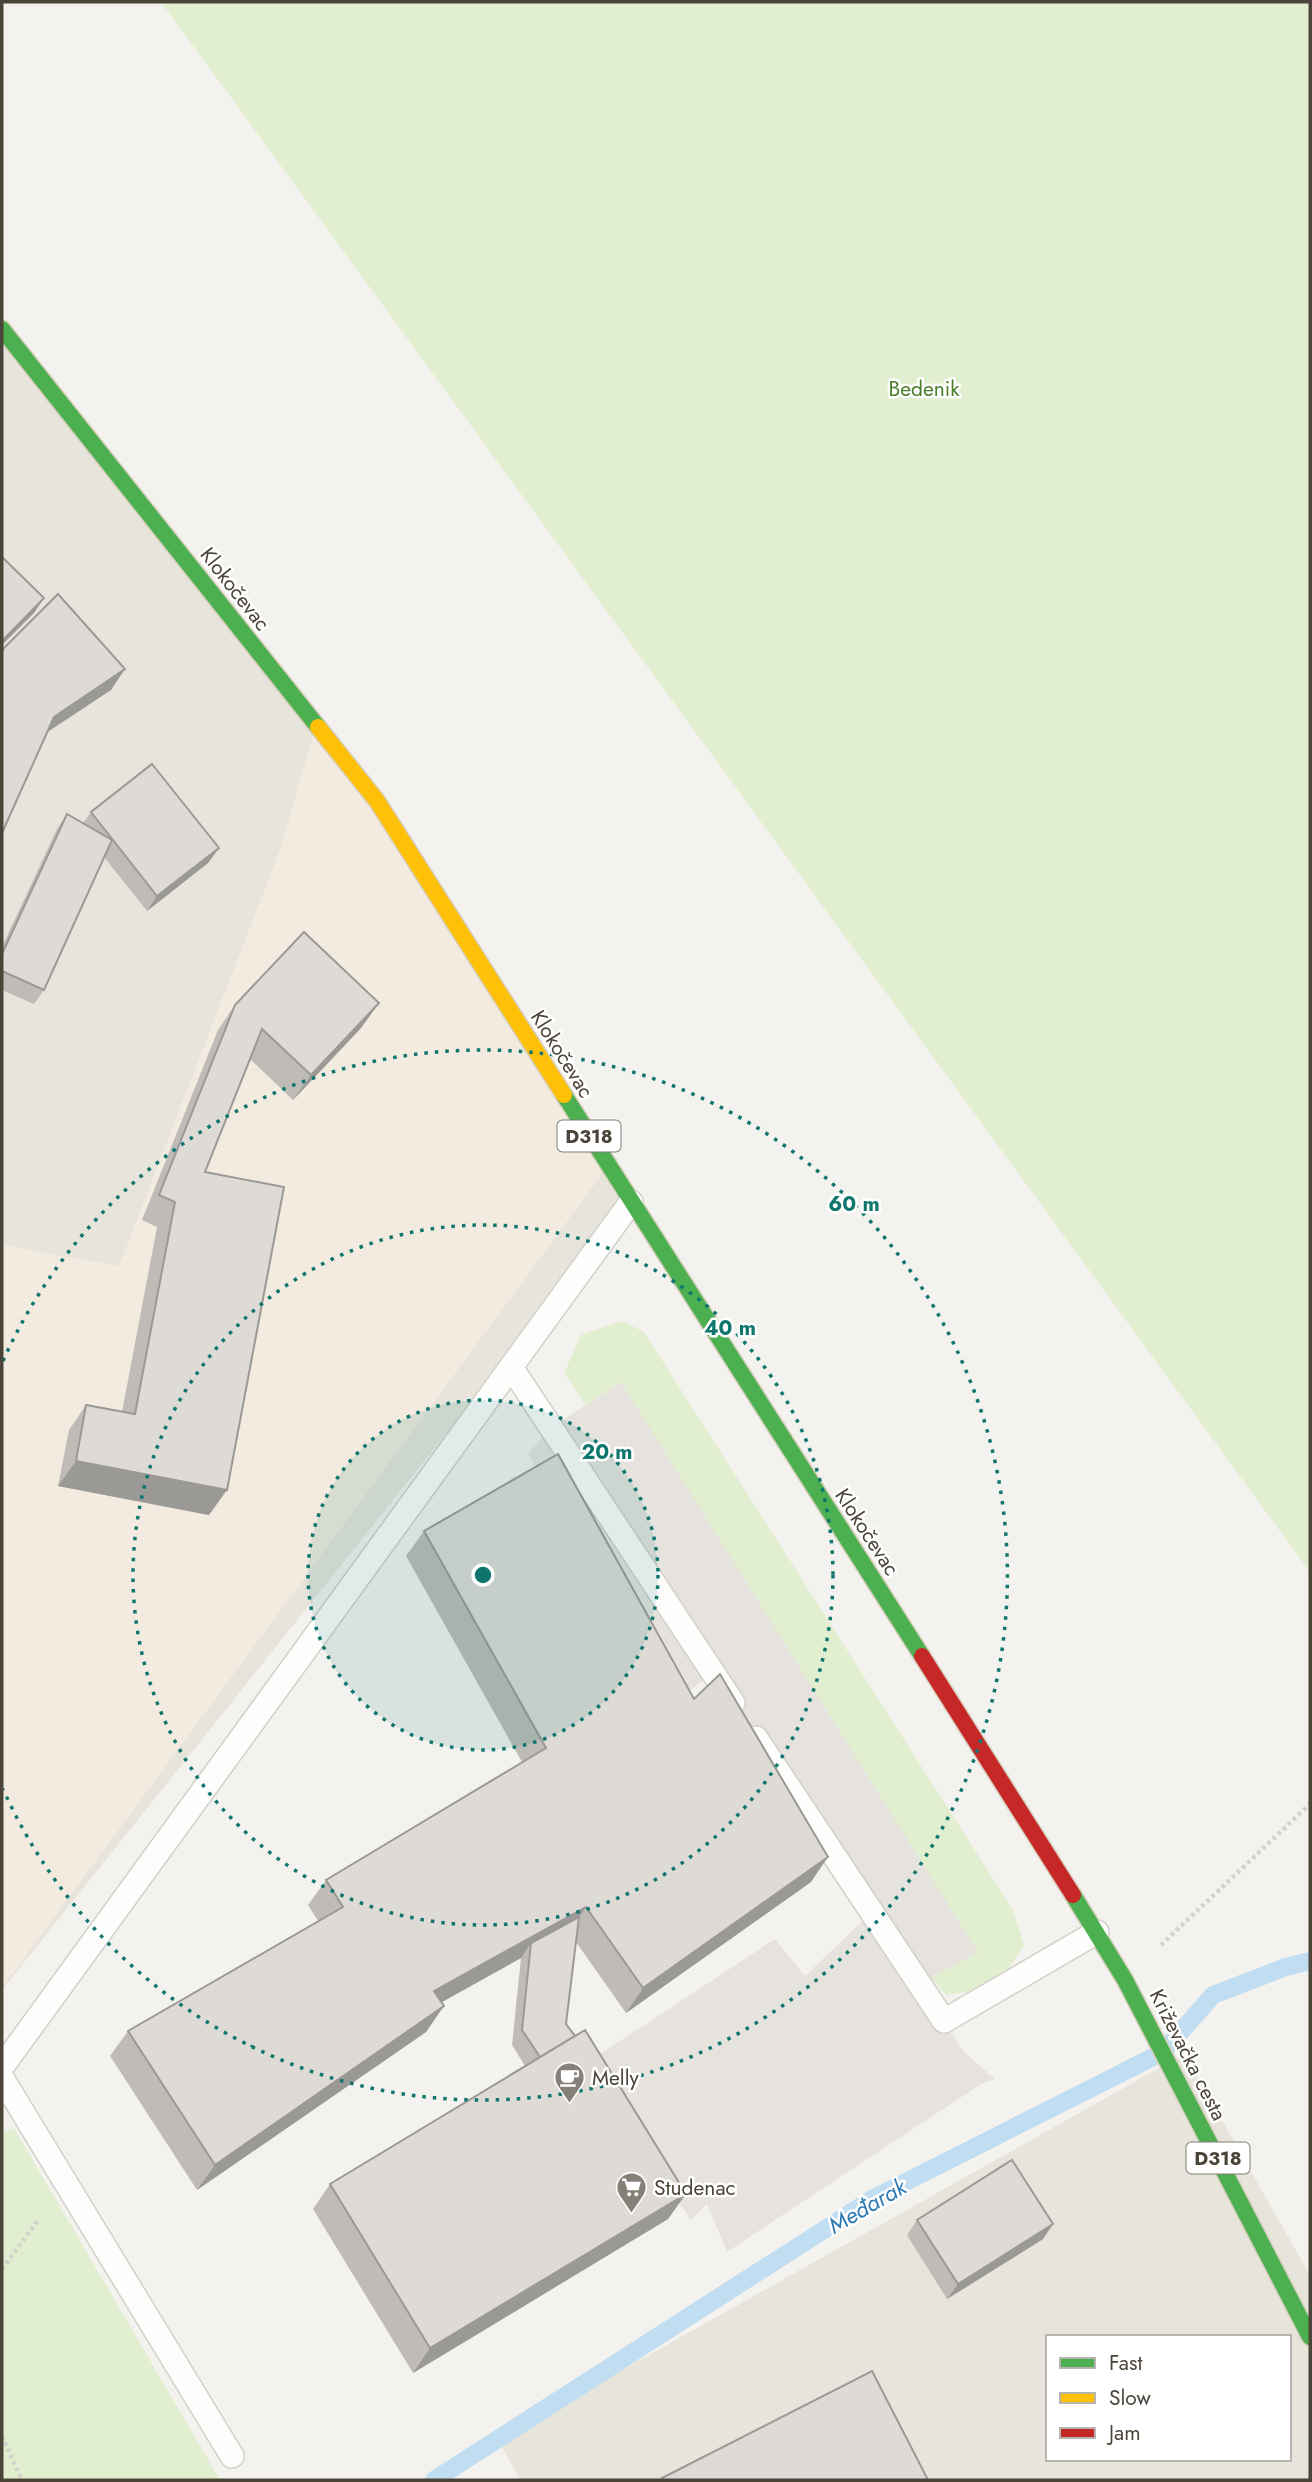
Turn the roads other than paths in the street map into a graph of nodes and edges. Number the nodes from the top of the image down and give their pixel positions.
1 (2, 329) edge
2 (631, 1202) junction
3 (511, 1367) junction
4 (1097, 1932) junction
5 (1125, 1980) joint
6 (2, 2067) edge
7 (2, 2078) edge
8 (1310, 2337) edge
9 (232, 2456) dead end

1 - 2 main road, Klokočevac / D318
2 - 3 lane
2 - 4 main road, Klokočevac / D318
3 - 4 lane
3 - 6 lane
4 - 5 main road, Klokočevac / D318
5 - 8 main road, Križevačka cesta / D318
7 - 9 lane

